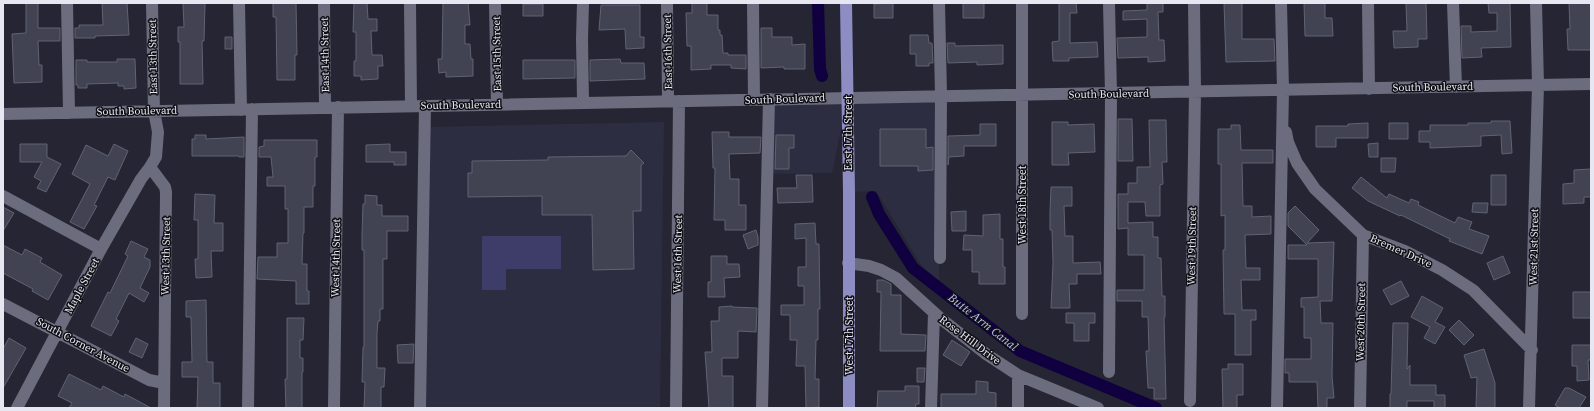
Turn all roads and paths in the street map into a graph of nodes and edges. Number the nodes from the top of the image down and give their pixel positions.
1 (67, 3) edge
2 (152, 3) edge
3 (239, 3) edge
4 (324, 3) edge
5 (410, 3) edge
6 (496, 3) edge
7 (583, 3) edge
8 (667, 3) edge
9 (752, 3) edge
10 (846, 3) edge
11 (939, 3) edge
12 (1022, 3) edge
13 (1109, 3) edge
14 (1194, 3) edge
15 (1282, 3) edge
16 (1368, 3) edge
17 (1453, 3) edge
18 (1536, 3) edge
19 (1591, 84) edge
20 (1538, 85) junction
21 (1456, 87) junction
22 (1369, 88) junction
23 (1283, 90) junction
24 (1195, 92) junction
25 (1111, 94) junction
26 (941, 95) junction
27 (1023, 95) junction
28 (848, 97) junction
29 (769, 99) junction
30 (754, 100) junction
31 (674, 101) junction
32 (582, 102) junction
33 (498, 104) junction
34 (411, 106) junction
35 (426, 106) junction
36 (325, 108) junction
37 (338, 108) junction
38 (247, 110) junction
39 (154, 111) junction
40 (69, 113) junction
41 (3, 114) edge
42 (150, 167) junction
43 (3, 196) edge
44 (1363, 235) junction
45 (101, 249) junction
46 (940, 258) dead end
47 (848, 263) junction
48 (3, 304) edge
49 (934, 313) junction
50 (1022, 314) dead end
51 (57, 333) junction
52 (1532, 350) junction
53 (1109, 372) dead end
54 (1018, 375) junction
55 (164, 383) junction
56 (1190, 401) dead end
57 (17, 408) edge
58 (164, 408) edge
59 (248, 408) edge
60 (334, 408) edge
61 (420, 408) edge
62 (676, 408) edge
63 (762, 408) edge
64 (849, 408) edge
65 (931, 408) edge
66 (1018, 408) edge
67 (1098, 408) edge
68 (1277, 408) edge
69 (1360, 408) edge
70 (1529, 408) edge

1 - 40 street
2 - 39 street, East 13th Street
3 - 38 street
4 - 36 street, East 14th Street
5 - 34 street
6 - 33 street, East 15th Street
7 - 32 street
8 - 31 street, East 16th Street
9 - 30 street
10 - 28 main road, East 17th Street
11 - 26 street
12 - 27 street, West 18th Street
13 - 25 street
14 - 24 street, West 19th Street
15 - 23 street
16 - 22 street
17 - 21 street
18 - 20 street, West 21st Street
19 - 20 street, South Boulevard
20 - 21 street, South Boulevard
20 - 52 street, West 21st Street
21 - 22 street, South Boulevard
22 - 23 street, South Boulevard
23 - 24 street, South Boulevard
23 - 44 street, Bremer Drive
23 - 68 street
24 - 25 street, South Boulevard
24 - 56 street, West 19th Street
25 - 27 street, South Boulevard
25 - 53 street
26 - 27 street, South Boulevard
26 - 28 street, South Boulevard
26 - 46 street
27 - 50 street, West 18th Street
28 - 29 street, South Boulevard
28 - 47 main road, East 17th Street
29 - 30 street, South Boulevard
29 - 63 street
30 - 31 street, South Boulevard
31 - 32 street, South Boulevard
31 - 62 street, West 16th Street
32 - 33 street, South Boulevard
33 - 35 street, South Boulevard
34 - 35 street, South Boulevard
34 - 37 street, South Boulevard
35 - 61 street
36 - 37 street, South Boulevard
36 - 38 street, South Boulevard
37 - 60 street, West 14th Street
38 - 39 street, South Boulevard
38 - 59 street
39 - 40 street, South Boulevard
39 - 42 street
40 - 41 street, South Boulevard
42 - 45 street, Maple Street
42 - 55 street, West 13th Street
43 - 45 street
44 - 52 street, Bremer Drive
44 - 69 street, West 20th Street
45 - 51 street, Maple Street
47 - 49 street, Rose Hill Drive
47 - 64 main road, West 17th Street
48 - 51 street, South Corner Avenue
49 - 54 street, Rose Hill Drive
49 - 65 street
51 - 55 street, South Corner Avenue
51 - 57 street, Maple Street
52 - 70 street, West 21st Street
54 - 66 street
54 - 67 street, Rose Hill Drive
55 - 58 street, West 13th Street

